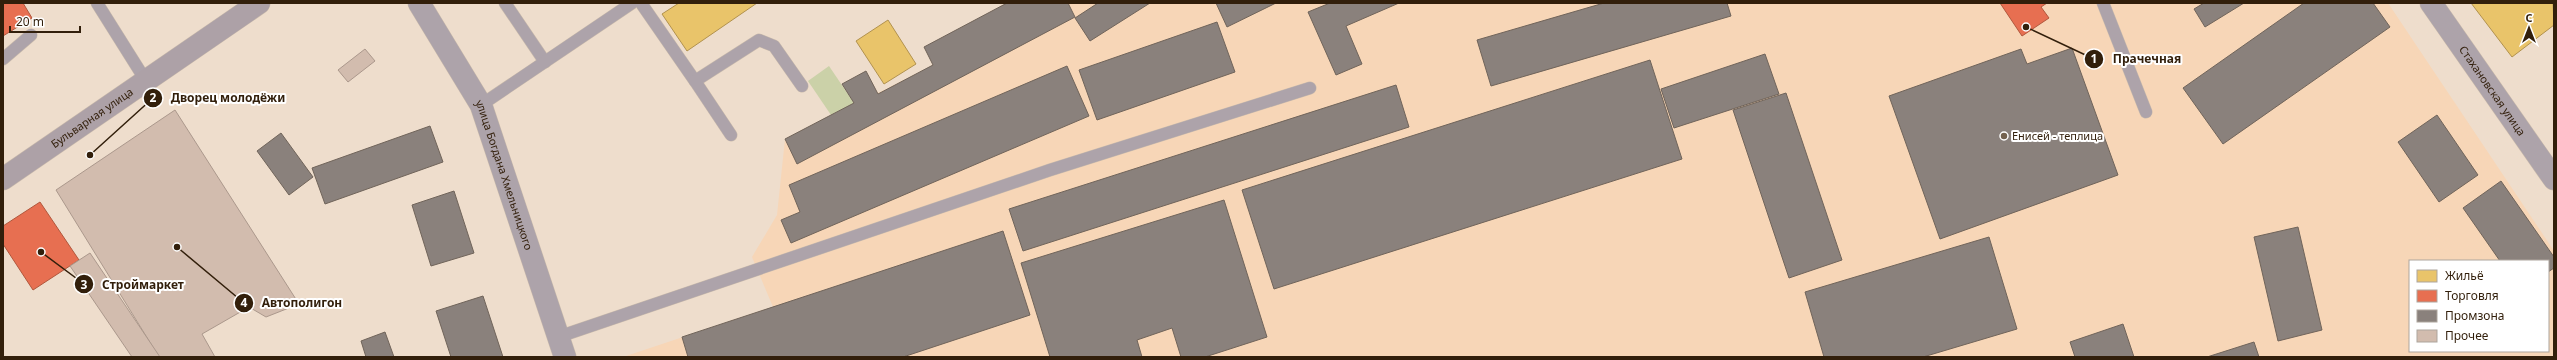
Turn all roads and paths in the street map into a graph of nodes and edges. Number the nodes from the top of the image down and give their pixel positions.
1 (97, 3) edge
2 (259, 3) edge
3 (419, 3) edge
4 (505, 3) edge
5 (632, 3) edge
6 (641, 3) edge
7 (2103, 3) edge
8 (2431, 3) edge
9 (31, 35) dead end
10 (3, 59) edge
11 (546, 62) junction
12 (146, 81) junction
13 (695, 81) junction
14 (802, 86) dead end
15 (1310, 88) dead end
16 (481, 105) junction
17 (2146, 112) dead end
18 (731, 135) dead end
19 (3, 178) edge
20 (2554, 179) edge
21 (558, 337) junction
22 (565, 357) edge

1 - 12 lane
2 - 12 main road, Бульварная улица
3 - 16 street, улица Богдана Хмельницкого
4 - 11 lane
5 - 11 lane
6 - 13 lane
7 - 17 lane
8 - 20 street, Стахановская улица
9 - 10 lane
11 - 16 lane
12 - 19 main road, Бульварная улица
13 - 14 lane
13 - 18 lane
15 - 21 lane
16 - 21 street, улица Богдана Хмельницкого
21 - 22 street, улица Богдана Хмельницкого

